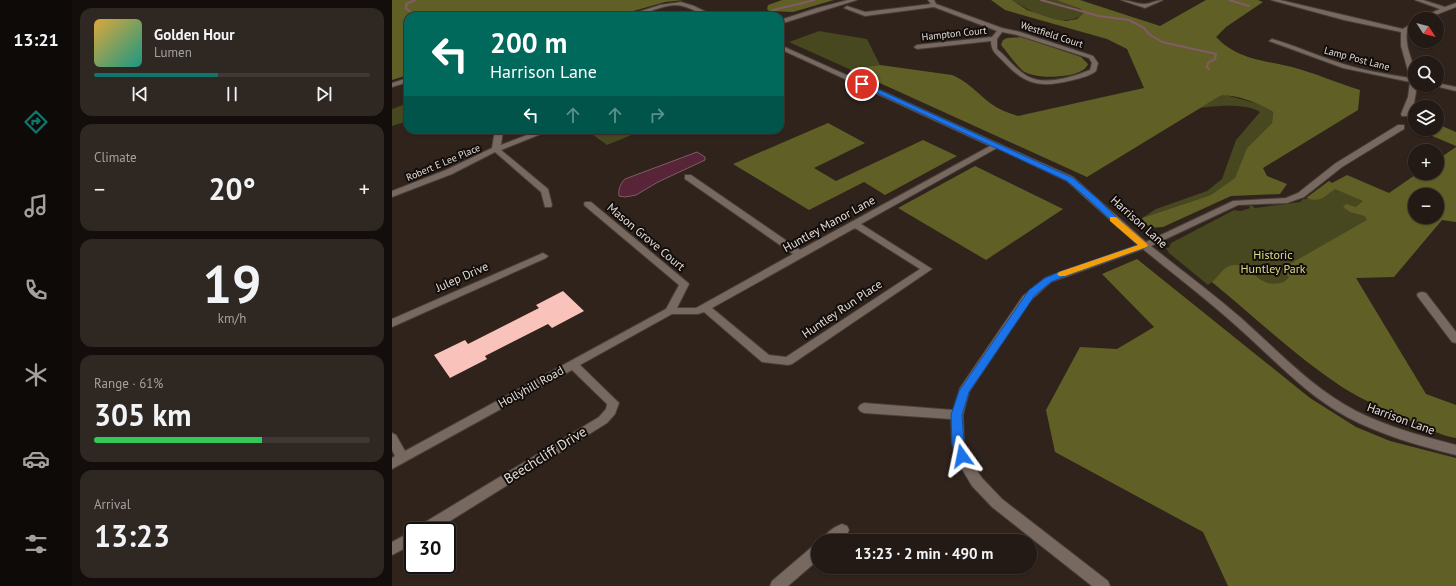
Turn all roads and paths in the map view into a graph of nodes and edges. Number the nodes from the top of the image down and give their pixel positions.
1 (671, 0) edge
2 (854, 0) edge
3 (1124, 0) edge
4 (1160, 0) edge
5 (1274, 0) edge
6 (1418, 0) edge
7 (932, 2) edge
8 (678, 4) junction
9 (1456, 6) edge
10 (847, 8) dead end
11 (1444, 9) junction
12 (645, 12) edge
13 (702, 12) edge
14 (1437, 12) edge
15 (784, 21) edge
16 (1408, 28) edge
17 (1001, 30) junction
18 (1404, 31) junction
19 (994, 39) junction
20 (1272, 41) dead end
21 (917, 47) dead end
22 (784, 51) edge
23 (1408, 58) edge
24 (1408, 80) edge
25 (404, 81) edge
26 (392, 85) edge
27 (1444, 86) edge
28 (1456, 89) edge
29 (1413, 92) edge
30 (1405, 114) dead end
31 (1401, 127) dead end
32 (498, 134) edge
33 (536, 134) edge
34 (997, 145) junction
35 (496, 149) junction
36 (688, 177) dead end
37 (392, 194) edge
38 (588, 204) dead end
39 (548, 205) dead end
40 (855, 224) junction
41 (1144, 246) junction
42 (800, 254) junction
43 (543, 256) dead end
44 (1422, 295) dead end
45 (704, 307) junction
46 (670, 311) junction
47 (392, 322) edge
48 (1456, 339) edge
49 (572, 364) junction
50 (864, 408) dead end
51 (957, 415) junction
52 (392, 438) edge
53 (1456, 450) edge
54 (403, 458) junction
55 (392, 464) edge
56 (437, 522) edge
57 (842, 530) dead end
58 (837, 534) edge
59 (404, 542) edge
60 (392, 549) edge
61 (811, 556) edge
62 (777, 586) edge
63 (1103, 586) edge

1 - 8 street
2 - 15 street
3 - 4 street
5 - 18 street
6 - 11 street
7 - 10 street
7 - 17 street, Westfield Court
8 - 12 street
8 - 13 street
9 - 11 street
11 - 14 street
16 - 18 street
17 - 19 street
17 - 19 street, Westfield Court
18 - 23 street
19 - 21 street, Hampton Court
20 - 24 street, Lamp Post Lane
22 - 34 street, Harrison Lane
25 - 26 street
27 - 28 street
29 - 30 street
31 - 41 street
32 - 35 street
33 - 35 street, Robert E Lee Place
34 - 40 street, Huntley Manor Lane
34 - 41 street, Harrison Lane
35 - 37 street, Robert E Lee Place
35 - 39 street
36 - 42 street
38 - 46 street, Mason Grove Court
40 - 42 street, Huntley Manor Lane
40 - 45 street, Huntley Run Place
41 - 51 street
41 - 53 street, Harrison Lane
42 - 45 street, Huntley Manor Lane
43 - 47 street, Julep Drive
44 - 48 street
45 - 46 street, Huntley Manor Lane
46 - 49 street, Hollyhill Road
49 - 54 street, Hollyhill Road
49 - 56 street, Beechcliff Drive
50 - 51 street
51 - 63 street
52 - 54 street
54 - 55 street, Hollyhill Road
57 - 58 street
59 - 60 street
61 - 62 street

